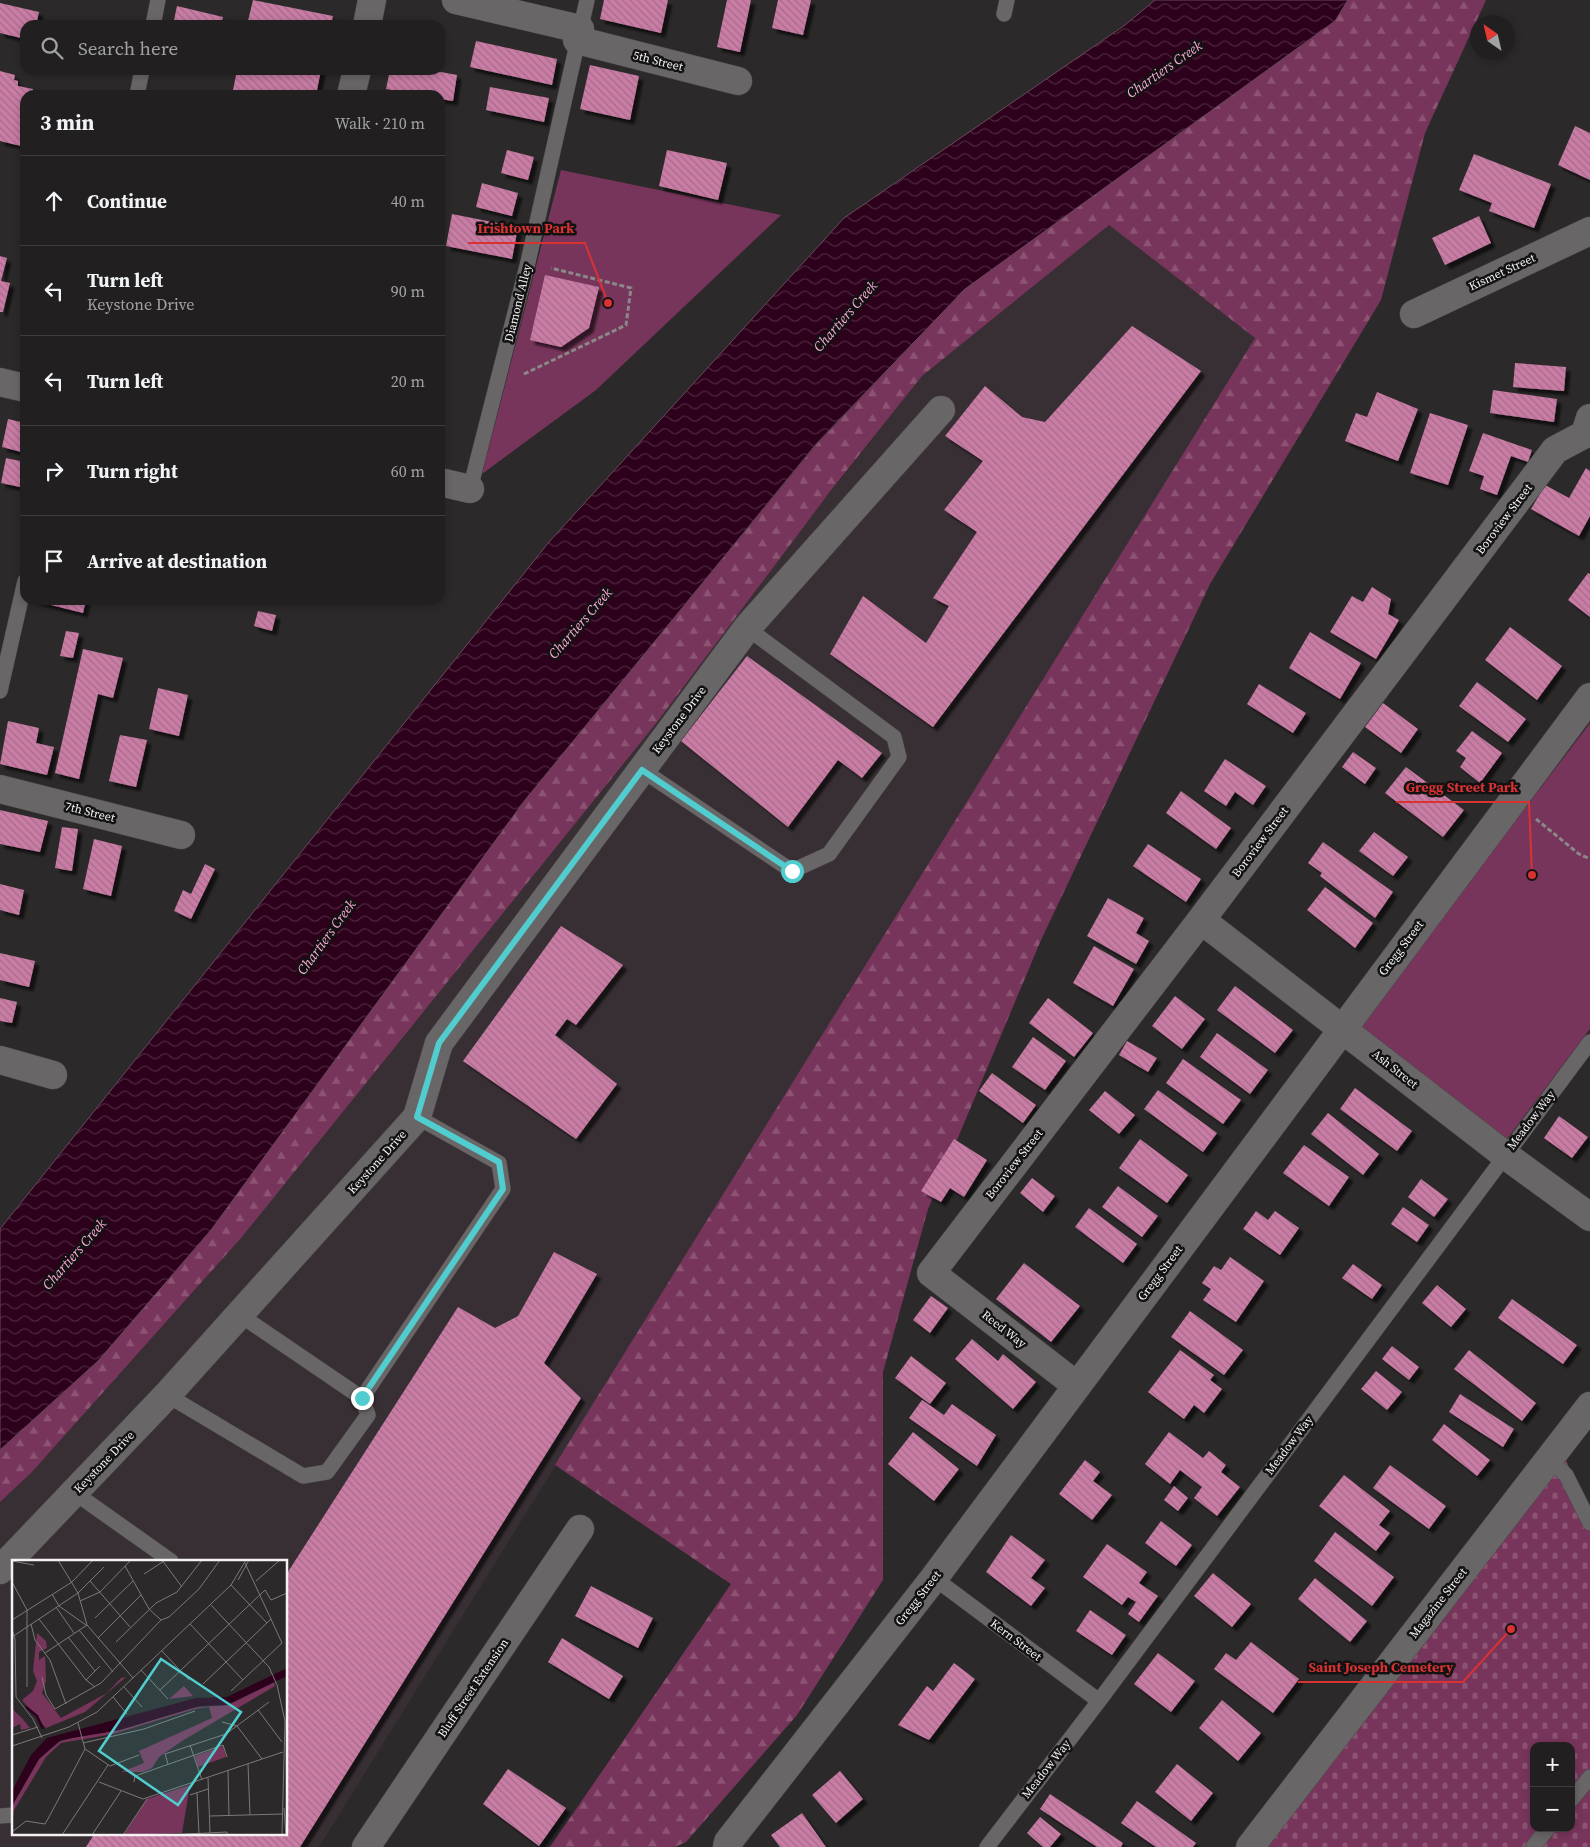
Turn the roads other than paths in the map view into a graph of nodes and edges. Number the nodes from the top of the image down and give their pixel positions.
1 (158, 0) edge
2 (372, 0) edge
3 (456, 0) edge
4 (587, 0) edge
5 (154, 20) edge
6 (368, 20) edge
7 (579, 35) junction
8 (141, 75) edge
9 (356, 75) edge
10 (738, 81) dead end
11 (138, 90) edge
12 (352, 90) edge
13 (1590, 231) edge
14 (1414, 314) dead end
15 (0, 382) edge
16 (20, 387) edge
17 (941, 410) dead end
18 (1588, 429) edge
19 (445, 483) edge
20 (470, 489) joint
21 (20, 603) edge
22 (747, 628) junction
23 (0, 691) edge
24 (1590, 697) edge
25 (642, 770) junction
26 (0, 789) edge
27 (181, 835) dead end
28 (1201, 920) junction
29 (1342, 1027) junction
30 (1590, 1042) edge
31 (0, 1060) edge
32 (53, 1076) dead end
33 (417, 1117) junction
34 (1505, 1154) junction
35 (1590, 1217) edge
36 (932, 1272) joint
37 (240, 1315) junction
38 (1076, 1385) junction
39 (167, 1395) junction
40 (362, 1398) junction
41 (1590, 1406) edge
42 (1549, 1459) junction
43 (75, 1492) junction
44 (1590, 1523) edge
45 (580, 1529) dead end
46 (170, 1560) edge
47 (0, 1570) edge
48 (934, 1578) junction
49 (1099, 1701) junction
50 (1590, 1777) edge
51 (1575, 1795) edge
52 (1545, 1832) edge
53 (366, 1847) edge
54 (727, 1847) edge
55 (987, 1847) edge
56 (1250, 1847) edge
57 (1533, 1847) edge

1 - 5 lane
2 - 6 street
3 - 7 street, 5th Street
4 - 7 lane, Diamond Alley
7 - 10 street, 5th Street
7 - 20 lane, Diamond Alley
8 - 11 lane
9 - 12 street
13 - 14 street, Kismet Street
15 - 16 street
17 - 22 street, Keystone Drive
18 - 28 street, Boroview Street
19 - 20 street
21 - 23 lane
22 - 25 street, Keystone Drive
22 - 25 lane
24 - 29 street, Gregg Street
25 - 33 street, Keystone Drive
26 - 27 street, 7th Street
28 - 29 street, Ash Street
28 - 36 street, Boroview Street
29 - 34 street, Ash Street
29 - 38 street, Gregg Street
30 - 34 lane, Meadow Way
31 - 32 street
33 - 37 street, Keystone Drive
33 - 40 lane
34 - 35 street, Ash Street
34 - 49 lane, Meadow Way
36 - 38 street, Reed Way
37 - 39 street, Keystone Drive
37 - 40 lane
38 - 48 street, Gregg Street
39 - 40 lane
39 - 43 street, Keystone Drive
41 - 42 street, Magazine Street
42 - 44 lane
42 - 56 street, Magazine Street
43 - 46 lane
43 - 47 street, Keystone Drive
45 - 53 street, Bluff Street Extension
48 - 49 lane, Kern Street
48 - 54 street, Gregg Street
49 - 55 lane, Meadow Way
50 - 51 lane
52 - 57 lane

